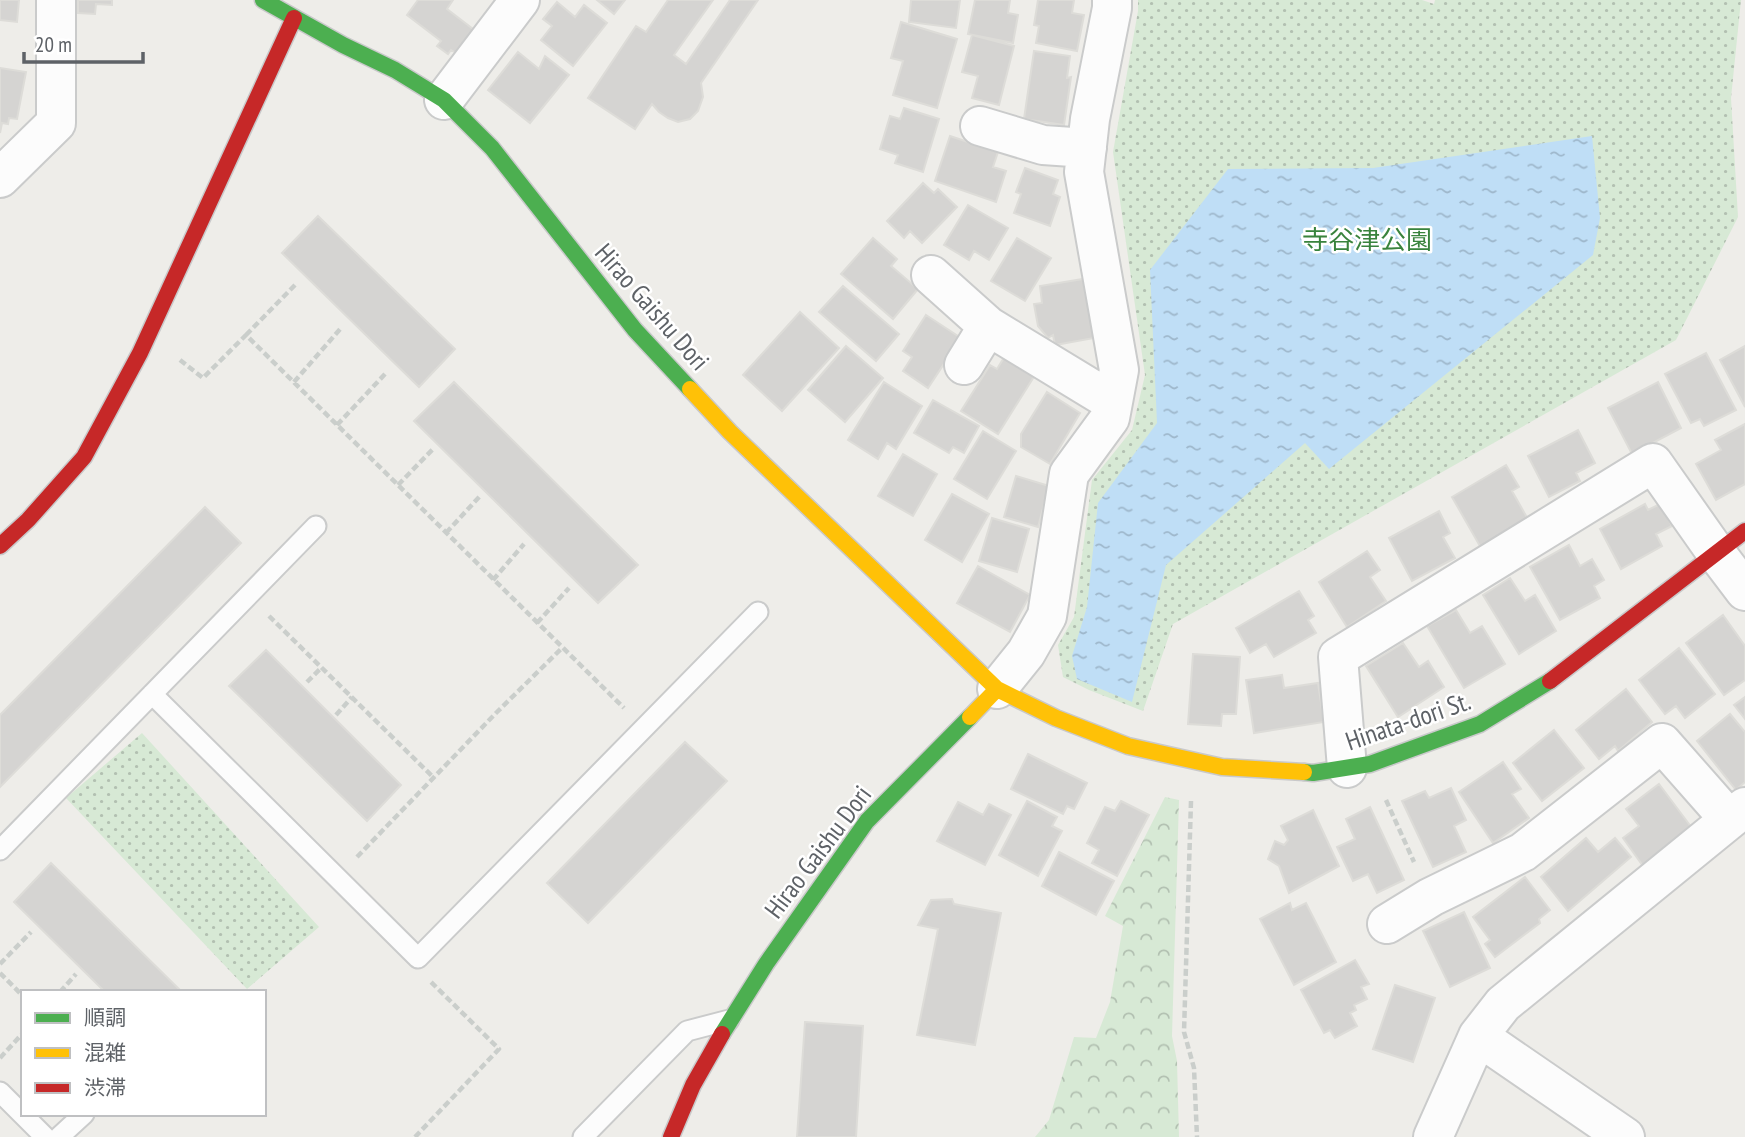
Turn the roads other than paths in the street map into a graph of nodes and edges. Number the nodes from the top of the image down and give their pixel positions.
1 (56, 0) edge
2 (263, 0) edge
3 (520, 0) edge
4 (1112, 0) edge
5 (294, 18) junction
6 (444, 100) junction
7 (980, 126) dead end
8 (1087, 148) junction
9 (0, 178) edge
10 (931, 275) dead end
11 (988, 326) junction
12 (964, 365) dead end
13 (1113, 402) junction
14 (316, 526) dead end
15 (1731, 542) edge
16 (0, 546) edge
17 (1745, 591) edge
18 (758, 612) dead end
19 (997, 689) junction
20 (152, 694) junction
21 (1359, 766) junction
22 (1737, 813) edge
23 (0, 850) edge
24 (1387, 924) dead end
25 (730, 1020) junction
26 (1478, 1036) junction
27 (0, 1092) edge
28 (21, 1113) edge
29 (24, 1116) edge
30 (82, 1116) edge
31 (1613, 1134) edge
32 (45, 1137) edge
33 (59, 1137) edge
34 (583, 1137) edge
35 (671, 1137) edge
36 (1433, 1137) edge

1 - 9 street
2 - 5 street, Hirao Gaishu Dori
3 - 6 street
4 - 8 street
5 - 6 street, Hirao Gaishu Dori
5 - 16 street
6 - 19 street, Hirao Gaishu Dori
7 - 8 street
8 - 13 street
10 - 11 street
11 - 12 street
11 - 13 street
13 - 19 street
14 - 20 lane
15 - 17 street
15 - 21 street, Hinata-dori St.
15 - 21 street
18 - 20 lane
19 - 21 street, Hinata-dori St.
19 - 25 street, Hirao Gaishu Dori
20 - 23 lane
22 - 24 street
22 - 26 street
25 - 34 lane
25 - 35 street, Hirao Gaishu Dori
26 - 31 street
26 - 36 street
27 - 28 lane
29 - 32 lane
30 - 33 lane

